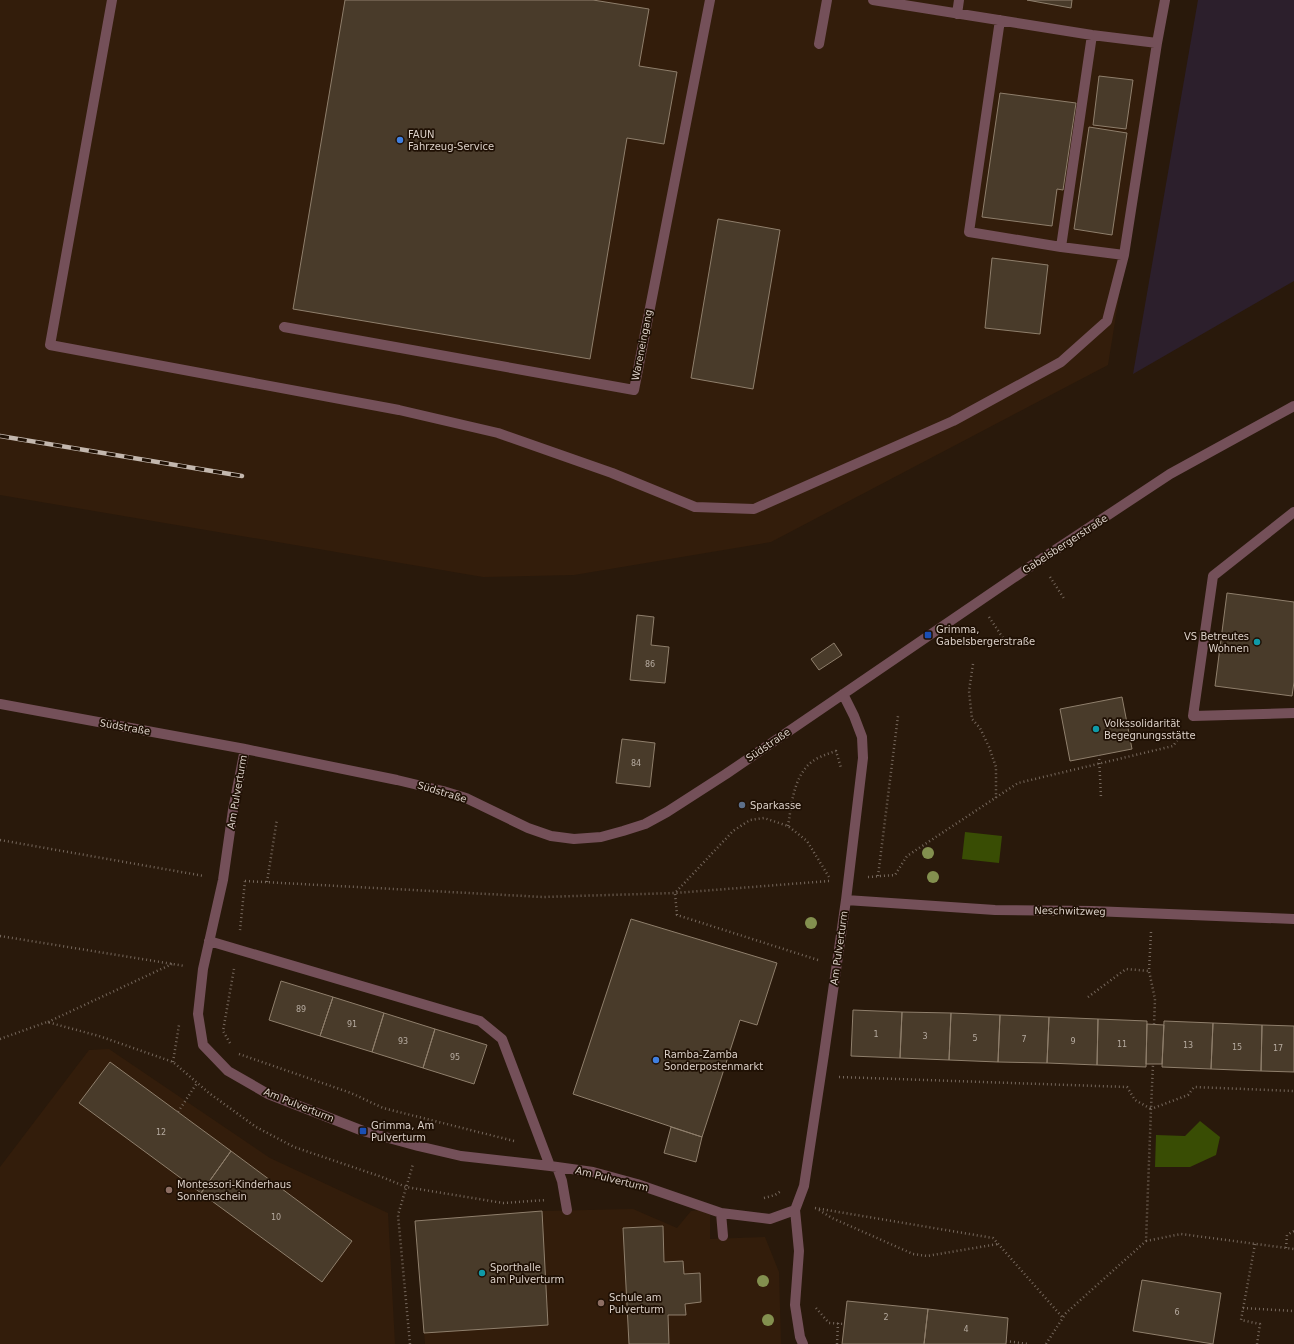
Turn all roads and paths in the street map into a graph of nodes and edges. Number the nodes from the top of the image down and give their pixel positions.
1 (112, 0) edge
2 (710, 0) edge
3 (827, 0) edge
4 (873, 0) edge
5 (959, 0) edge
6 (1165, 0) edge
7 (957, 14) junction
8 (1000, 20) junction
9 (1092, 35) junction
10 (1157, 43) junction
11 (819, 44) dead end
12 (1061, 247) junction
13 (1124, 256) junction
14 (284, 327) dead end
15 (1294, 406) edge
16 (1294, 512) edge
17 (1039, 561) junction
18 (1065, 600) dead end
19 (979, 601) junction
20 (1005, 641) dead end
21 (973, 664) dead end
22 (843, 694) junction
23 (0, 704) edge
24 (1294, 713) edge
25 (898, 716) dead end
26 (1193, 716) junction
27 (245, 749) junction
28 (1099, 755) dead end
29 (1099, 764) junction
30 (842, 770) dead end
31 (996, 798) junction
32 (1101, 798) dead end
33 (277, 819) dead end
34 (788, 826) junction
35 (0, 840) edge
36 (832, 873) dead end
37 (878, 876) junction
38 (849, 879) junction
39 (223, 880) junction
40 (245, 881) junction
41 (831, 881) junction
42 (267, 882) junction
43 (675, 893) junction
44 (846, 900) junction
45 (1151, 914) junction
46 (1294, 919) edge
47 (0, 936) edge
48 (209, 941) junction
49 (238, 950) junction
50 (172, 964) junction
51 (837, 964) junction
52 (203, 969) junction
53 (1149, 971) junction
54 (1088, 997) dead end
55 (48, 1022) dead end
56 (1154, 1024) dead end
57 (231, 1045) dead end
58 (235, 1052) dead end
59 (1153, 1064) dead end
60 (821, 1076) junction
61 (197, 1083) dead end
62 (1294, 1091) edge
63 (1151, 1109) junction
64 (178, 1112) dead end
65 (418, 1146) junction
66 (543, 1148) junction
67 (554, 1166) junction
68 (787, 1186) dead end
69 (762, 1198) dead end
70 (799, 1200) junction
71 (818, 1209) junction
72 (567, 1210) dead end
73 (795, 1210) junction
74 (721, 1213) junction
75 (1294, 1231) edge
76 (723, 1236) dead end
77 (1146, 1241) junction
78 (999, 1244) junction
79 (1255, 1244) junction
80 (1286, 1248) junction
81 (1294, 1249) edge
82 (796, 1299) junction
83 (1243, 1308) junction
84 (1294, 1311) edge
85 (1063, 1318) junction
86 (838, 1324) junction
87 (844, 1324) dead end
88 (1006, 1341) dead end
89 (410, 1344) edge
90 (803, 1344) edge
91 (837, 1344) edge
92 (1028, 1344) edge
93 (1046, 1344) edge
94 (1257, 1344) edge

1 - 13 street
2 - 14 street, Wareneingang
3 - 11 street
4 - 7 street
5 - 7 street
6 - 10 street
7 - 8 street
8 - 9 street
8 - 12 street
9 - 10 street
9 - 12 street
10 - 13 street
12 - 13 street
15 - 17 street, Gabelsbergerstraße
16 - 26 street
17 - 18 path
17 - 19 street, Gabelsbergerstraße
19 - 20 path
19 - 22 street, Gabelsbergerstraße
21 - 31 path
22 - 27 street, Südstraße
22 - 38 street, Am Pulverturm
23 - 27 street, Südstraße
24 - 26 street
25 - 37 path
26 - 29 path
27 - 39 street, Am Pulverturm
28 - 29 path
29 - 31 path
29 - 32 path
30 - 34 path
31 - 37 path
33 - 42 path
34 - 41 path
34 - 43 path
35 - 39 path
36 - 41 path
37 - 38 path
38 - 44 street, Am Pulverturm
39 - 40 path
39 - 48 street, Am Pulverturm
40 - 42 path
40 - 49 path
41 - 43 path
42 - 43 path
43 - 51 path
44 - 45 street, Neschwitzweg
44 - 51 street, Am Pulverturm
45 - 46 street, Neschwitzweg
45 - 53 path
47 - 50 path
48 - 49 street
48 - 52 street, Am Pulverturm
49 - 57 path
49 - 66 street
50 - 52 path
50 - 55 path
51 - 60 street, Am Pulverturm
52 - 65 street, Am Pulverturm
53 - 54 path
53 - 56 path
58 - 66 path
59 - 63 path
60 - 63 path
60 - 70 street, Am Pulverturm
61 - 64 path
62 - 63 path
63 - 77 path
65 - 67 street, Am Pulverturm
65 - 89 path
66 - 67 street
67 - 72 street
67 - 74 street, Am Pulverturm
68 - 69 path
70 - 71 path
70 - 73 street, Am Pulverturm
71 - 78 path
71 - 78 path
73 - 74 street, Am Pulverturm
73 - 82 street
74 - 76 street
75 - 80 path
77 - 79 path
77 - 85 path
78 - 85 path
79 - 80 path
79 - 83 path
80 - 81 path
82 - 86 path
82 - 90 street
83 - 84 path
83 - 94 path
85 - 93 path
86 - 87 path
86 - 91 path
88 - 92 path

